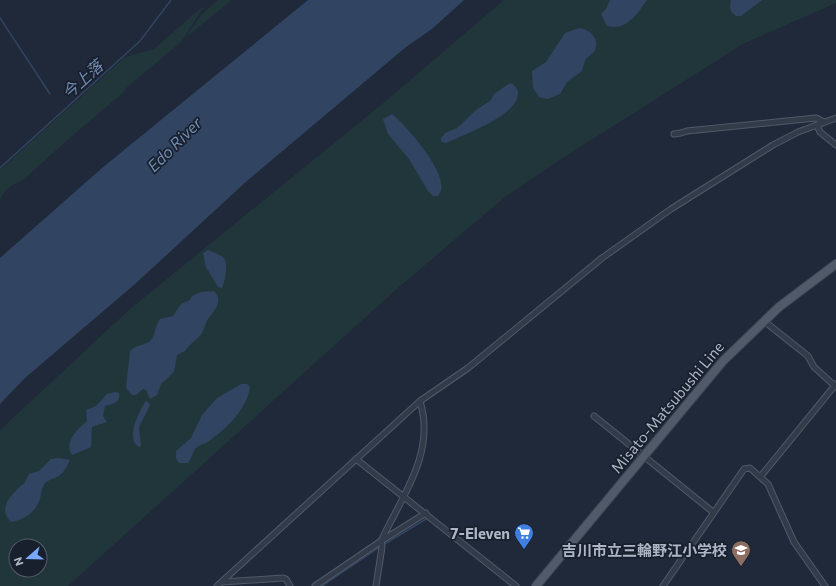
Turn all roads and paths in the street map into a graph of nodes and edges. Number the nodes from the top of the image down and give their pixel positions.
1 (836, 118) edge
2 (824, 122) junction
3 (817, 125) junction
4 (674, 134) dead end
5 (836, 145) edge
6 (836, 264) edge
7 (764, 321) junction
8 (836, 385) edge
9 (420, 401) junction
10 (594, 416) dead end
11 (643, 456) junction
12 (356, 459) junction
13 (761, 476) junction
14 (405, 497) junction
15 (714, 512) junction
16 (426, 513) junction
17 (381, 540) junction
18 (222, 582) junction
19 (218, 586) edge
20 (290, 586) edge
21 (315, 586) edge
22 (376, 586) edge
23 (516, 586) edge
24 (536, 586) edge
25 (663, 586) edge
26 (825, 586) edge

1 - 2 street
2 - 3 street
2 - 4 street
3 - 5 street
3 - 9 street
6 - 7 main road, Misato-Matsubushi Line
7 - 8 street
7 - 11 main road, Misato-Matsubushi Line
8 - 13 street
9 - 12 street
9 - 14 street
10 - 11 street
11 - 15 street
11 - 24 main road, Misato-Matsubushi Line
12 - 14 street
12 - 18 street
13 - 15 street
13 - 26 street
14 - 16 street
14 - 17 street
15 - 25 street
16 - 17 street
16 - 23 street
17 - 21 street
17 - 22 street
18 - 19 street
18 - 20 street

